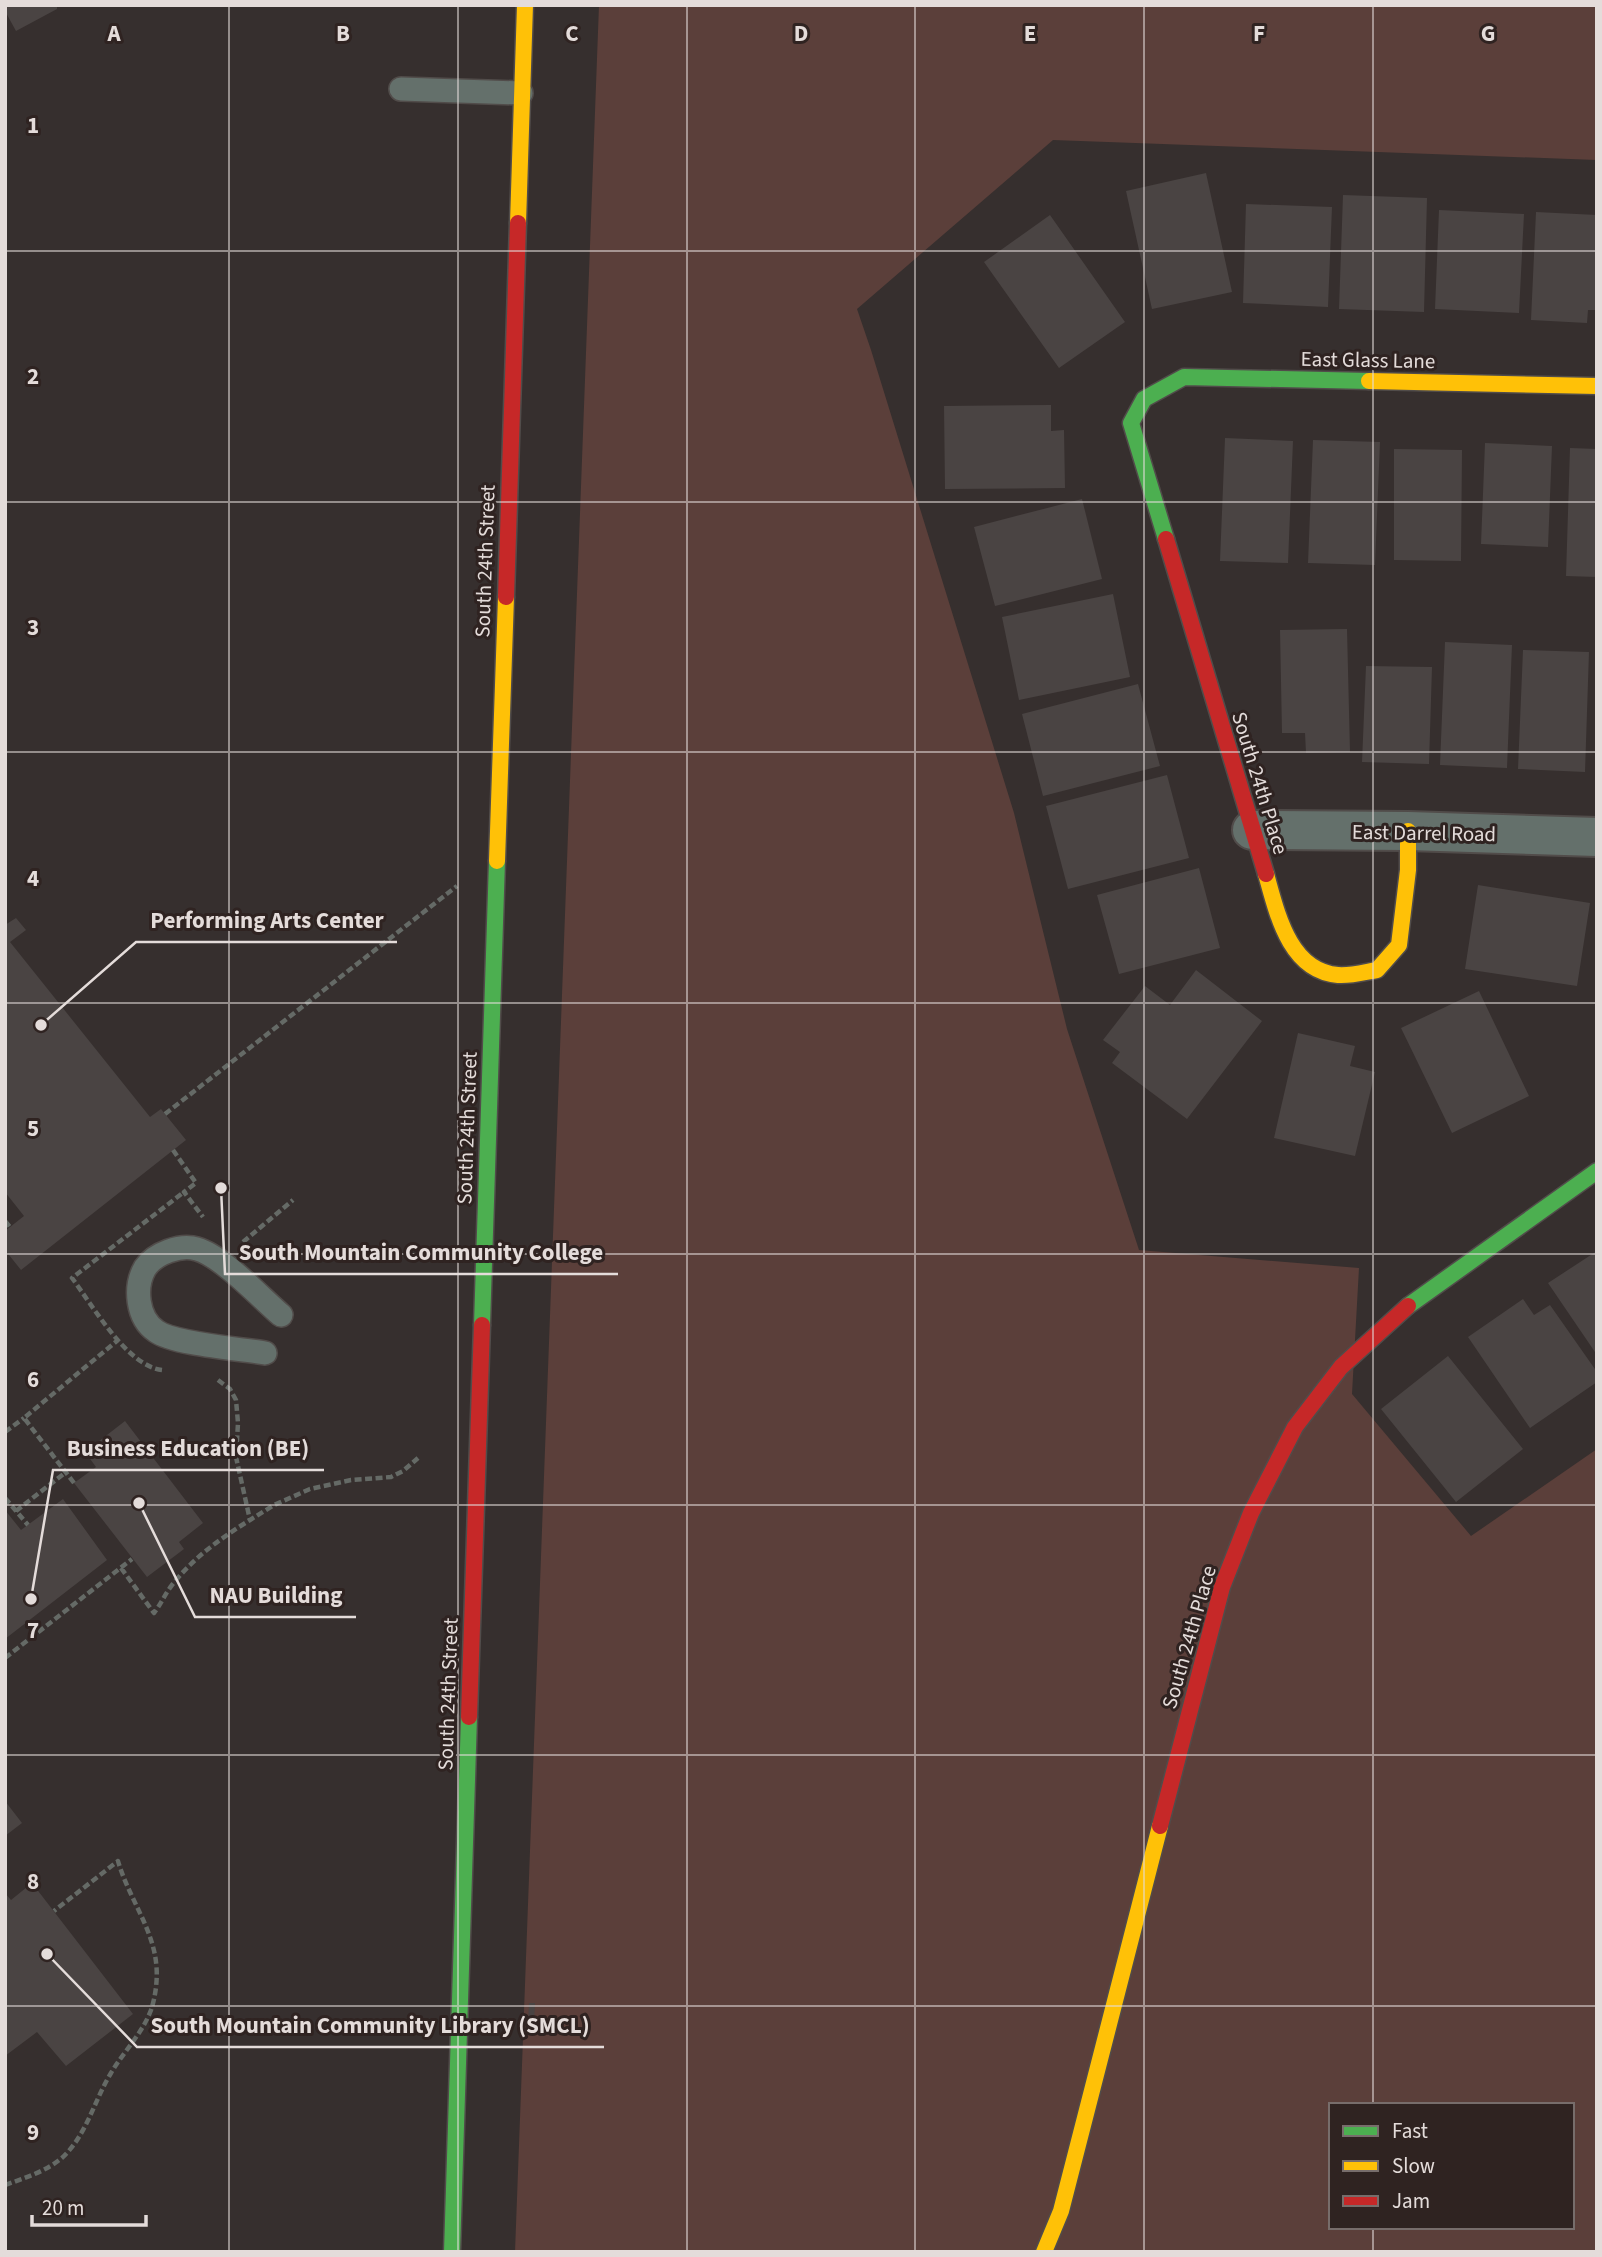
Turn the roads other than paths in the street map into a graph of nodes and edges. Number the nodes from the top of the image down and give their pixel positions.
1 (525, 5) edge
2 (401, 89) dead end
3 (522, 93) junction
4 (1597, 386) edge
5 (1144, 399) joint
6 (1252, 830) junction
7 (1408, 831) junction
8 (1597, 837) edge
9 (1597, 1171) edge
10 (281, 1315) dead end
11 (265, 1353) dead end
12 (452, 2252) edge
13 (1044, 2252) edge

1 - 3 street, South 24th Street
2 - 3 lane
3 - 12 street, South 24th Street
4 - 5 street, East Glass Lane
5 - 6 street, South 24th Place
6 - 7 street, East Darrel Road
6 - 7 street, South 24th Place
7 - 8 street, East Darrel Road
9 - 13 street, South 24th Place
10 - 11 lane

